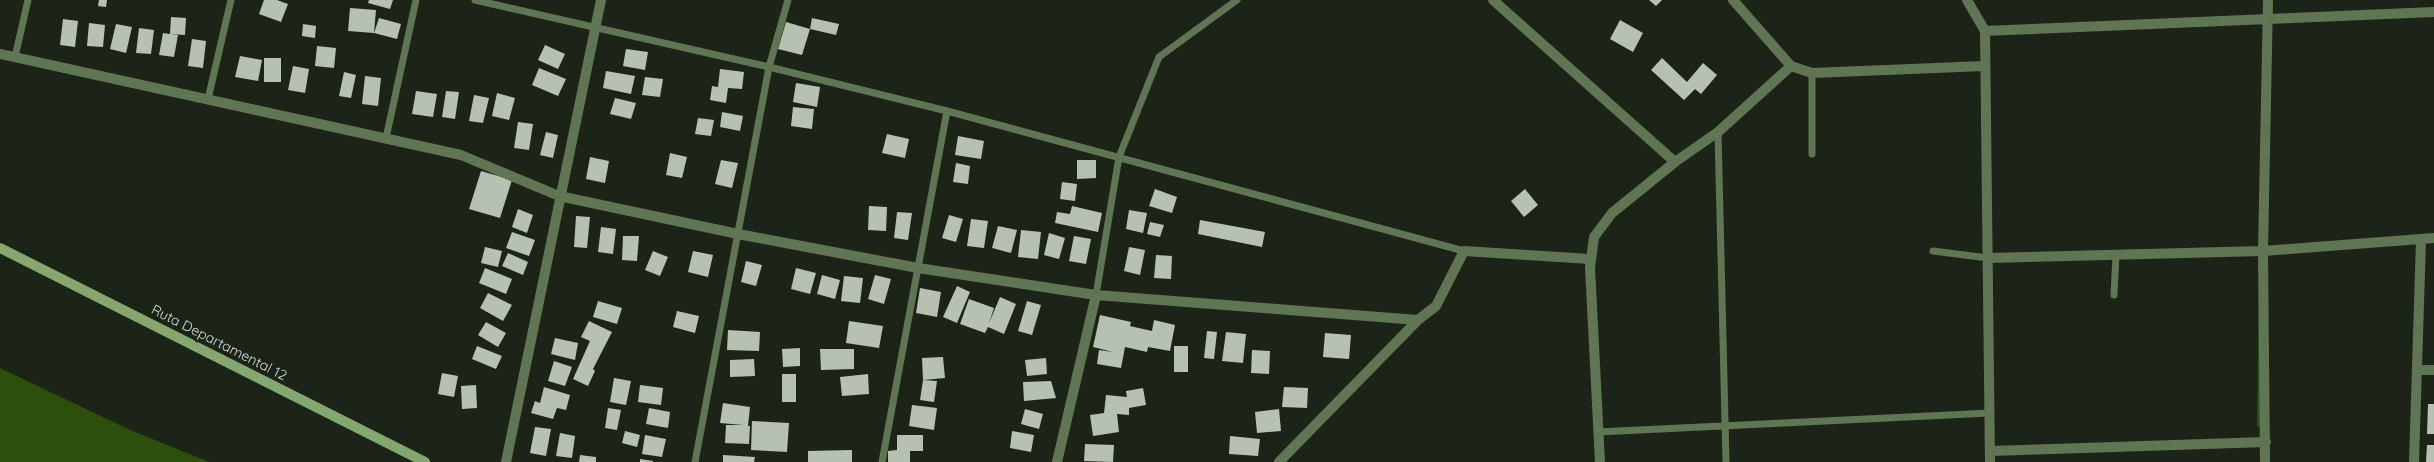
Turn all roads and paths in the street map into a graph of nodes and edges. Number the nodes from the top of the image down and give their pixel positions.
1 (28, 0) edge
2 (231, 0) edge
3 (416, 0) edge
4 (475, 0) edge
5 (601, 0) edge
6 (788, 0) edge
7 (1237, 0) edge
8 (1493, 0) edge
9 (1733, 0) edge
10 (1966, 0) edge
11 (2268, 0) edge
12 (2434, 12) edge
13 (2269, 19) junction
14 (595, 27) junction
15 (1985, 31) junction
16 (0, 54) edge
17 (15, 57) junction
18 (1791, 66) junction
19 (1984, 66) junction
20 (769, 67) junction
21 (1812, 73) junction
22 (208, 99) junction
23 (947, 111) junction
24 (1718, 132) junction
25 (386, 138) junction
26 (1812, 154) dead end
27 (1119, 157) junction
28 (1675, 162) junction
29 (559, 196) junction
30 (738, 234) junction
31 (2434, 238) edge
32 (2420, 240) junction
33 (0, 248) edge
34 (1464, 251) junction
35 (2264, 251) junction
36 (1934, 252) dead end
37 (2116, 255) junction
38 (1988, 258) junction
39 (1590, 259) junction
40 (918, 268) junction
41 (1096, 295) junction
42 (2114, 295) dead end
43 (1418, 320) junction
44 (2417, 370) junction
45 (2434, 370) edge
46 (1990, 413) junction
47 (1725, 426) junction
48 (1598, 432) junction
49 (2266, 442) junction
50 (1990, 457) edge
51 (425, 462) edge
52 (506, 462) edge
53 (695, 462) edge
54 (882, 462) edge
55 (1057, 462) edge
56 (1279, 462) edge
57 (1600, 462) edge
58 (1726, 462) edge
59 (2265, 462) edge
60 (2414, 462) edge

1 - 17 lane
2 - 22 lane
3 - 25 lane
4 - 14 lane
5 - 14 street
6 - 20 lane
7 - 27 lane
8 - 28 street
9 - 18 street
10 - 15 street
11 - 13 street
12 - 13 street
13 - 15 street
13 - 35 street
14 - 20 lane
14 - 29 street
15 - 19 street
16 - 17 street
17 - 22 street
18 - 21 street
18 - 24 street
19 - 21 street
19 - 38 street
20 - 23 lane
20 - 30 lane
21 - 26 lane
22 - 25 street
23 - 27 lane
23 - 40 lane
24 - 28 street
24 - 47 lane
25 - 29 street
27 - 34 lane
27 - 41 lane
28 - 39 street
29 - 30 street
29 - 52 street
30 - 40 street
30 - 53 lane
31 - 32 street
32 - 35 street
32 - 44 street
33 - 51 main road, Ruta Departamental 12
34 - 39 street
34 - 43 street
35 - 37 street
35 - 49 street
36 - 38 lane
37 - 38 street
37 - 42 lane
38 - 46 street
39 - 48 street
40 - 41 street
40 - 54 lane
41 - 43 street
41 - 55 street
43 - 56 street
44 - 45 street
44 - 60 street
46 - 47 lane
46 - 50 street
47 - 48 lane
47 - 58 lane
48 - 57 street
49 - 50 street
49 - 59 street

